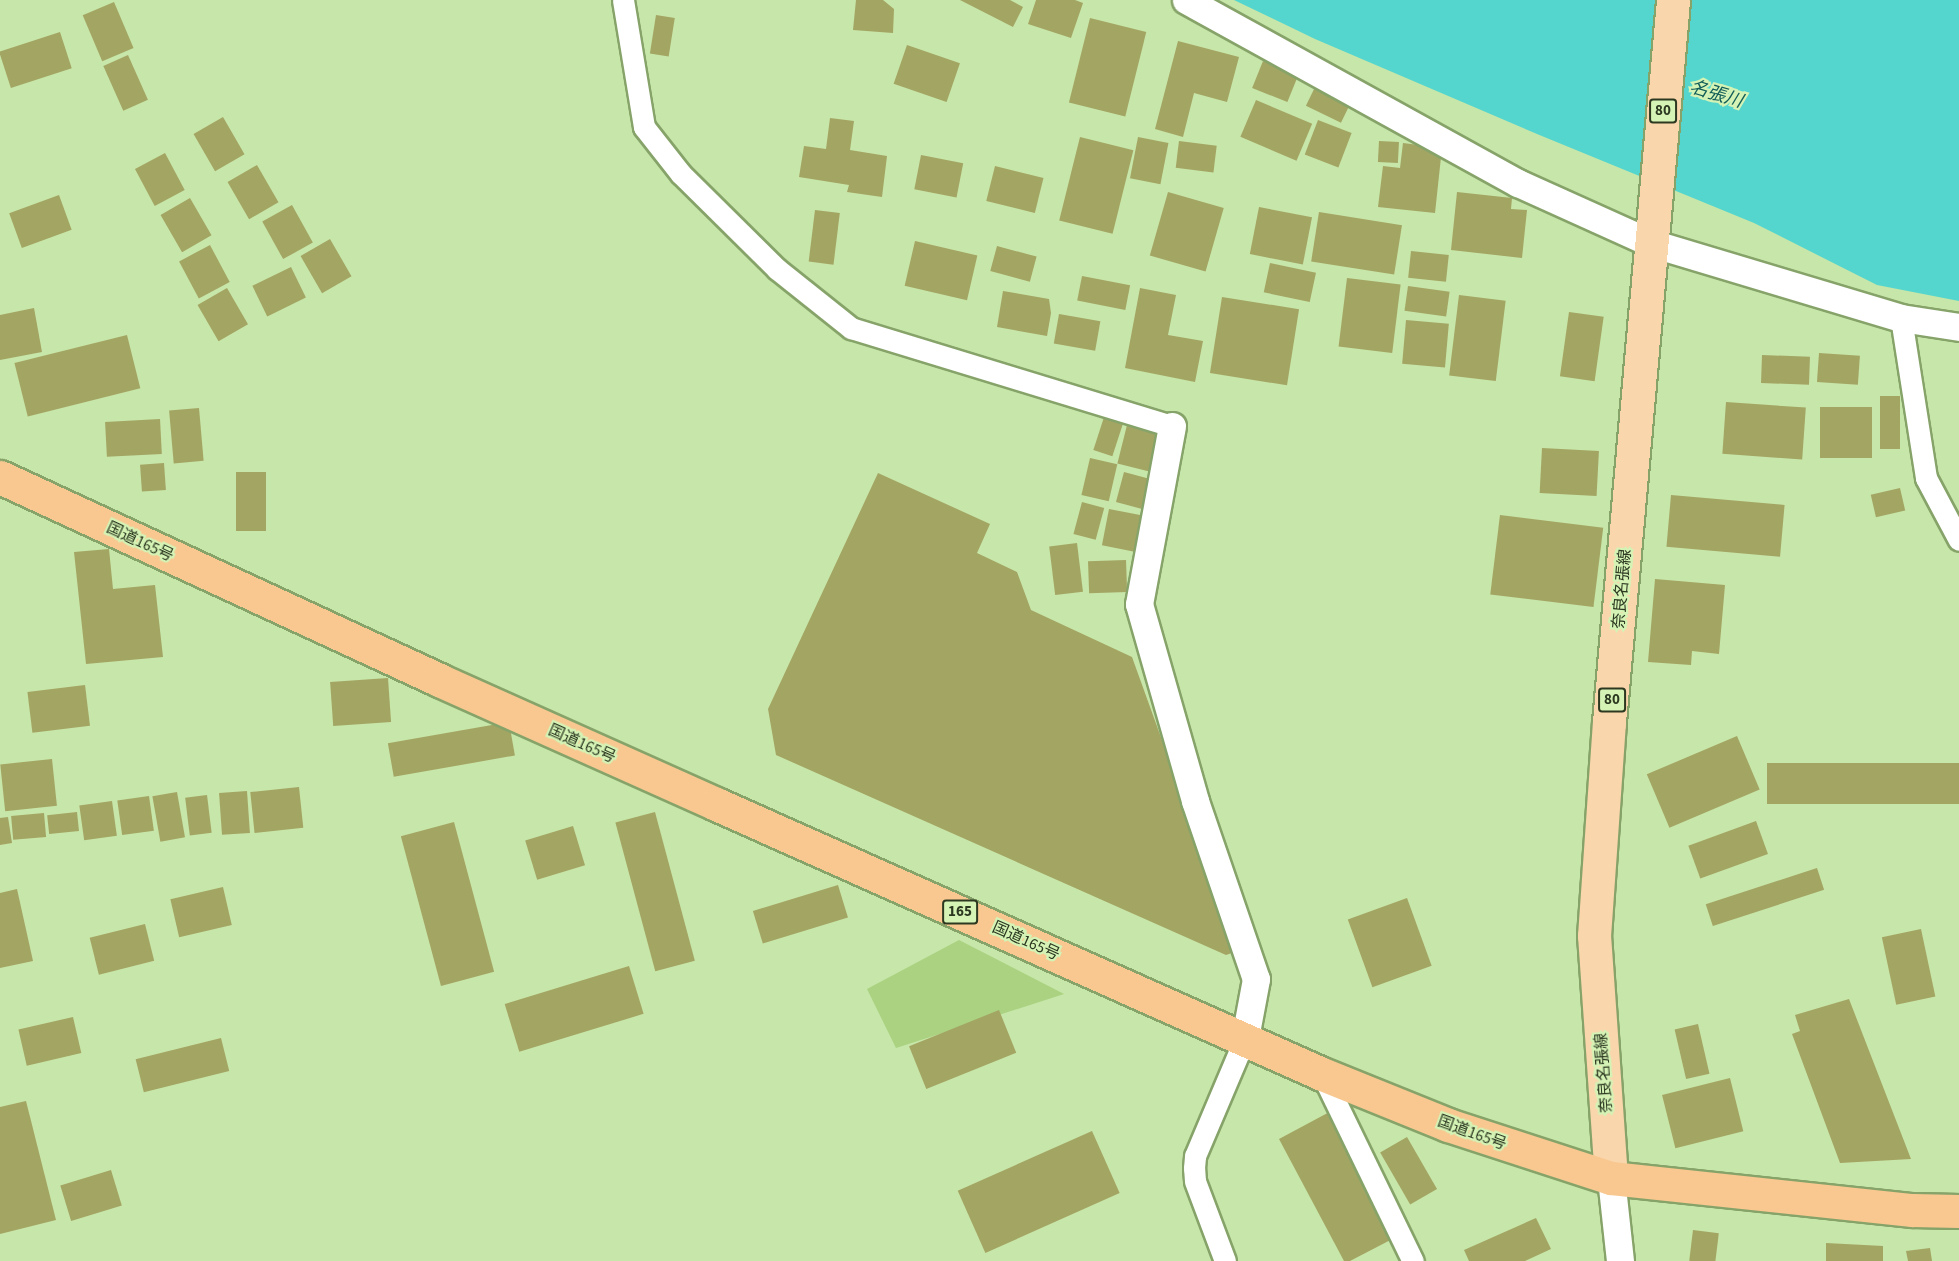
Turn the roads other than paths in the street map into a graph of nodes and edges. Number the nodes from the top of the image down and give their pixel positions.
1 (622, 0) edge
2 (1186, 0) edge
3 (1673, 0) edge
4 (1652, 233) junction
5 (1901, 318) junction
6 (1959, 327) edge
7 (1172, 426) joint
8 (0, 477) edge
9 (1959, 540) edge
10 (1245, 1038) junction
11 (1322, 1074) junction
12 (1611, 1178) junction
13 (1959, 1211) edge
14 (1224, 1261) edge
15 (1413, 1261) edge
16 (1620, 1261) edge

1 - 7 street
2 - 4 street
3 - 4 main road, 奈良名張線 / 80
4 - 5 street
4 - 12 main road, 奈良名張線 / 80
5 - 6 street
5 - 9 street
7 - 10 street
8 - 10 highway, 国道165号 / 165
10 - 11 highway, 国道165号 / 165
10 - 14 street
11 - 12 highway, 国道165号 / 165
11 - 15 street
12 - 13 highway, 国道165号 / 165
12 - 16 street

